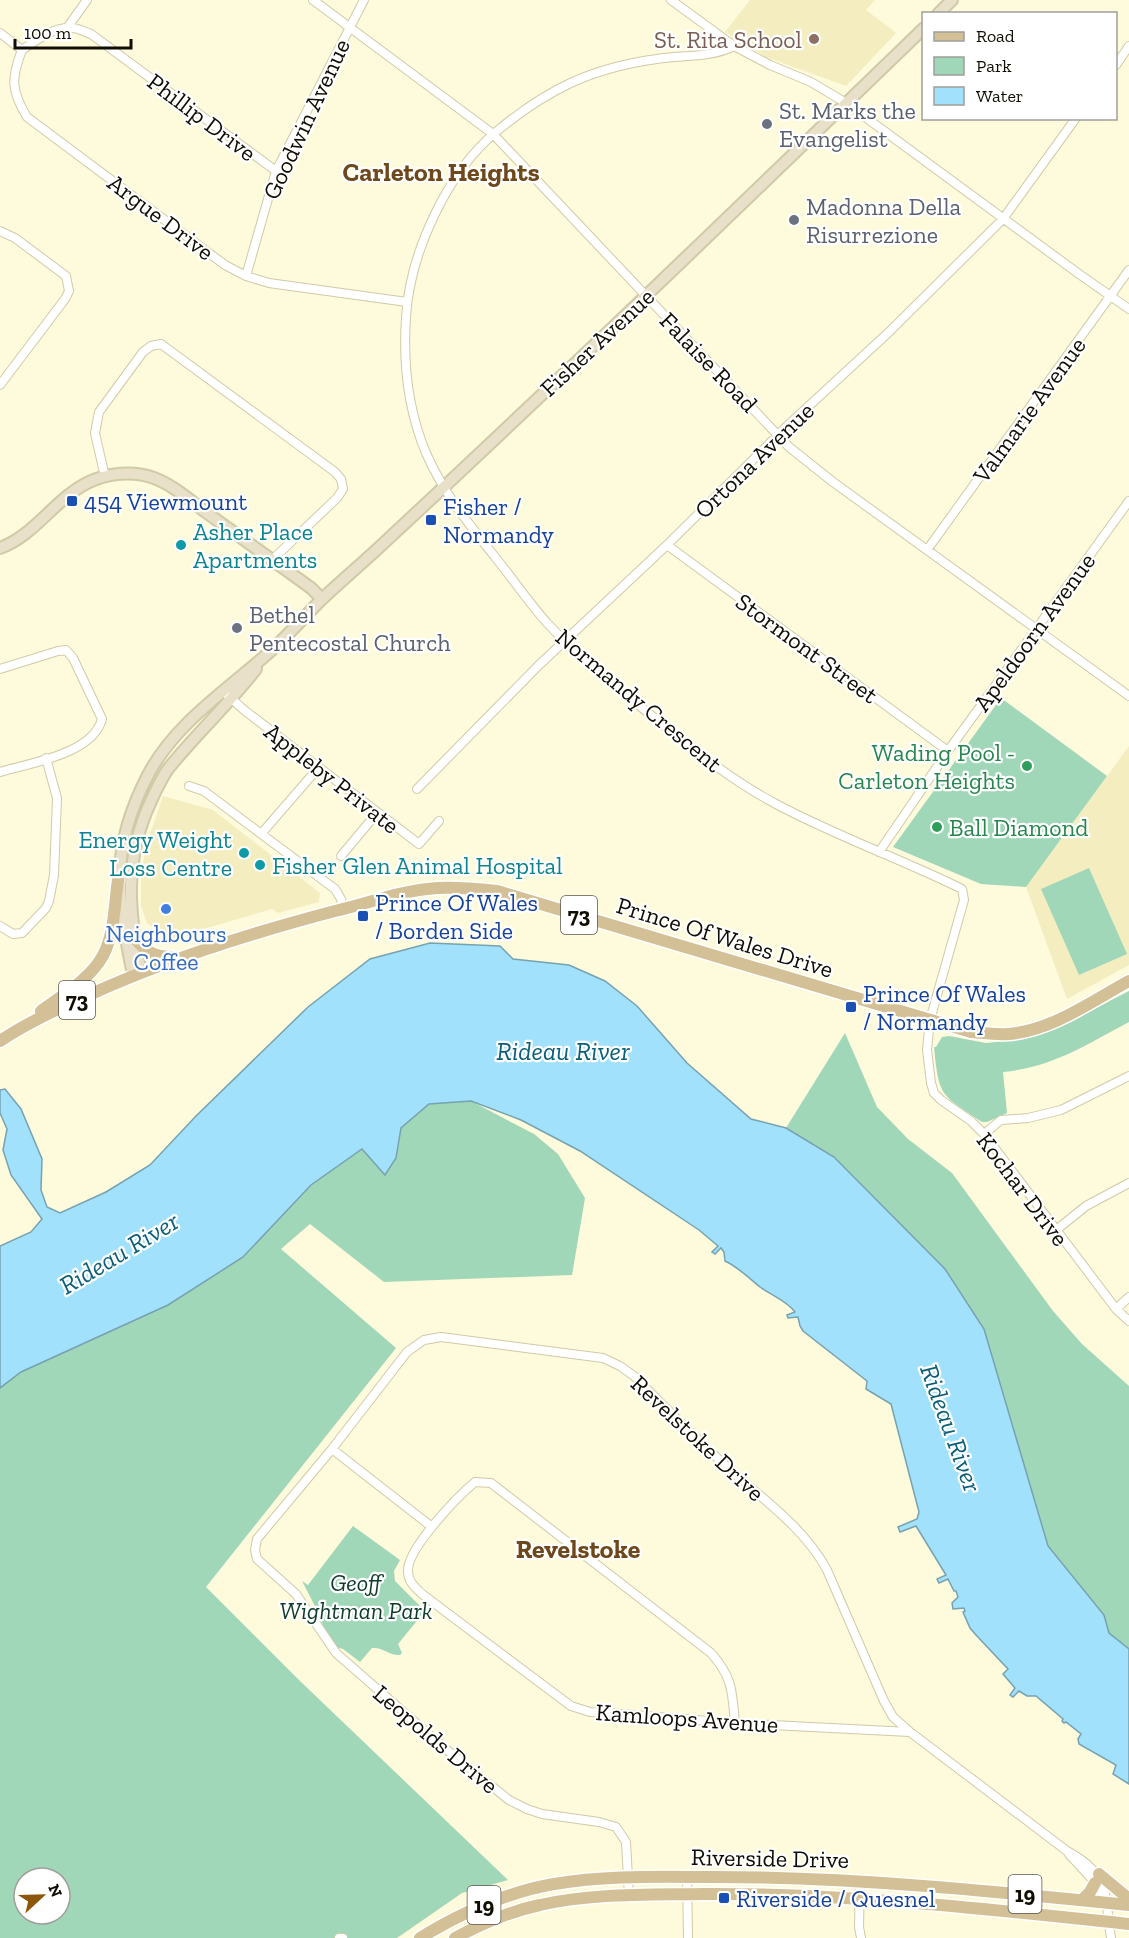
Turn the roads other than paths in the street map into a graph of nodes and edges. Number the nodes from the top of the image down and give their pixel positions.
1 (87, 0) edge
2 (313, 0) edge
3 (364, 0) edge
4 (671, 0) edge
5 (952, 0) edge
6 (940, 12) edge
7 (350, 27) junction
8 (67, 28) junction
9 (922, 30) edge
10 (0, 33) edge
11 (734, 46) junction
12 (1129, 46) edge
13 (22, 50) junction
14 (1117, 63) edge
15 (846, 103) junction
16 (1075, 120) edge
17 (493, 135) junction
18 (276, 171) junction
19 (1003, 219) junction
20 (0, 231) edge
21 (1129, 270) edge
22 (246, 276) junction
23 (1111, 295) junction
24 (645, 296) junction
25 (407, 302) junction
26 (1129, 309) edge
27 (0, 385) edge
28 (778, 435) junction
29 (105, 477) junction
30 (443, 488) junction
31 (1129, 501) edge
32 (667, 544) junction
33 (0, 548) edge
34 (927, 550) junction
35 (272, 560) junction
36 (322, 599) junction
37 (1036, 630) junction
38 (566, 640) junction
39 (268, 654) junction
40 (0, 669) edge
41 (223, 691) junction
42 (1129, 696) edge
43 (232, 700) junction
44 (948, 751) junction
45 (46, 758) junction
46 (319, 767) junction
47 (0, 772) edge
48 (189, 786) dead end
49 (417, 789) dead end
50 (377, 813) junction
51 (130, 816) junction
52 (142, 821) junction
53 (439, 821) dead end
54 (261, 834) junction
55 (879, 852) junction
56 (341, 856) dead end
57 (118, 880) junction
58 (343, 909) junction
59 (0, 926) edge
60 (133, 936) junction
61 (181, 957) junction
62 (137, 974) junction
63 (1129, 981) edge
64 (930, 1020) junction
65 (22, 1026) junction
66 (0, 1041) edge
67 (1129, 1076) edge
68 (984, 1134) junction
69 (1129, 1183) edge
70 (1055, 1231) junction
71 (1129, 1297) edge
72 (1116, 1309) junction
73 (1129, 1321) edge
74 (332, 1449) junction
75 (432, 1527) junction
76 (258, 1538) joint
77 (735, 1723) junction
78 (910, 1732) junction
79 (627, 1877) junction
80 (687, 1877) junction
81 (1097, 1879) junction
82 (860, 1881) junction
83 (687, 1894) junction
84 (629, 1896) junction
85 (860, 1897) junction
86 (1129, 1899) edge
87 (1082, 1900) junction
88 (1106, 1903) junction
89 (1129, 1905) edge
90 (1109, 1922) junction
91 (1129, 1924) edge
92 (420, 1938) edge
93 (455, 1938) edge
94 (688, 1938) edge
95 (861, 1938) edge
96 (1111, 1938) edge

1 - 8 street
2 - 7 street, Falaise Road
3 - 7 street, Goodwin Avenue
4 - 11 street
5 - 6 main road
7 - 17 street, Falaise Road
7 - 18 street, Goodwin Avenue
8 - 13 street
8 - 18 street, Phillip Drive
9 - 15 main road, Fisher Avenue
10 - 13 street
11 - 15 street
11 - 17 street, Normandy Crescent
12 - 14 street
13 - 22 street, Argue Drive
15 - 19 street
15 - 24 main road, Fisher Avenue
16 - 19 street, Ortona Avenue
17 - 24 street, Falaise Road
17 - 25 street, Normandy Crescent
18 - 22 street, Goodwin Avenue
19 - 23 street
19 - 28 street, Ortona Avenue
20 - 27 street
21 - 23 street, Valmarie Avenue
22 - 25 street, Argue Drive
23 - 26 street
23 - 34 street, Valmarie Avenue
24 - 28 street, Falaise Road
24 - 30 main road, Fisher Avenue
25 - 30 street, Normandy Crescent
28 - 32 street, Ortona Avenue
28 - 34 street, Falaise Road
29 - 33 main road
29 - 35 main road
29 - 35 street
30 - 36 main road, Fisher Avenue
30 - 38 street, Normandy Crescent
31 - 37 street, Apeldoorn Avenue
32 - 38 street, Ortona Avenue
32 - 44 street, Stormont Street
34 - 37 street, Falaise Road
35 - 36 main road
36 - 39 main road, Fisher Avenue
37 - 42 street, Falaise Road
37 - 44 street, Apeldoorn Avenue
38 - 49 street, Ortona Avenue
38 - 55 street, Normandy Crescent
39 - 41 main road, Fisher Avenue
39 - 43 main road, Fisher Avenue
40 - 45 street
41 - 43 street, Appleby Private
41 - 51 main road, Fisher Avenue
43 - 46 street, Appleby Private
43 - 52 main road, Fisher Avenue
44 - 55 street, Apeldoorn Avenue
45 - 47 street
45 - 59 street
46 - 50 street, Appleby Private
46 - 54 street
48 - 54 street
50 - 53 street, Appleby Private
50 - 56 street
51 - 52 main road
51 - 57 main road, Fisher Avenue
52 - 60 main road, Fisher Avenue
54 - 58 street
55 - 64 street, Normandy Crescent
57 - 62 main road, Fisher Avenue
57 - 65 main road
58 - 61 main road, Prince Of Wales Drive / 73
58 - 64 main road, Prince Of Wales Drive / 73
60 - 61 main road
60 - 62 main road, Fisher Avenue
61 - 62 main road, Prince Of Wales Drive / 73
62 - 65 main road, Prince Of Wales Drive / 73
63 - 64 main road, Prince Of Wales Drive / 73
64 - 68 street, Kochar Drive
65 - 66 main road, Prince Of Wales Drive / 73
67 - 68 street
68 - 70 street, Kochar Drive
69 - 70 street
70 - 72 street, Kochar Drive
71 - 72 street
72 - 73 street, Kochar Drive
74 - 75 street
74 - 76 street, Revelstoke Drive
74 - 78 street, Revelstoke Drive
75 - 77 street, Kamloops Avenue
75 - 77 street
76 - 79 street, Leopolds Drive
77 - 78 street, Kamloops Avenue
78 - 81 street, Revelstoke Drive
79 - 80 main road, Riverside Drive / 19
79 - 84 street, Leopolds Drive
79 - 92 main road, Riverside Drive / 19
80 - 82 main road, Riverside Drive / 19
80 - 83 street
81 - 86 main road
81 - 87 main road
81 - 88 street, Revelstoke Drive
82 - 85 street
82 - 87 main road, Riverside Drive / 19
83 - 84 main road, Riverside Drive / 19
83 - 85 main road, Riverside Drive / 19
83 - 94 street
84 - 93 main road, Riverside Drive / 19
85 - 90 main road, Riverside Drive / 19
85 - 95 street
87 - 88 main road, Riverside Drive / 19
88 - 89 main road, Riverside Drive / 19
88 - 90 street, Revelstoke Drive
90 - 91 main road, Riverside Drive / 19
90 - 96 street, Revelstoke Drive

